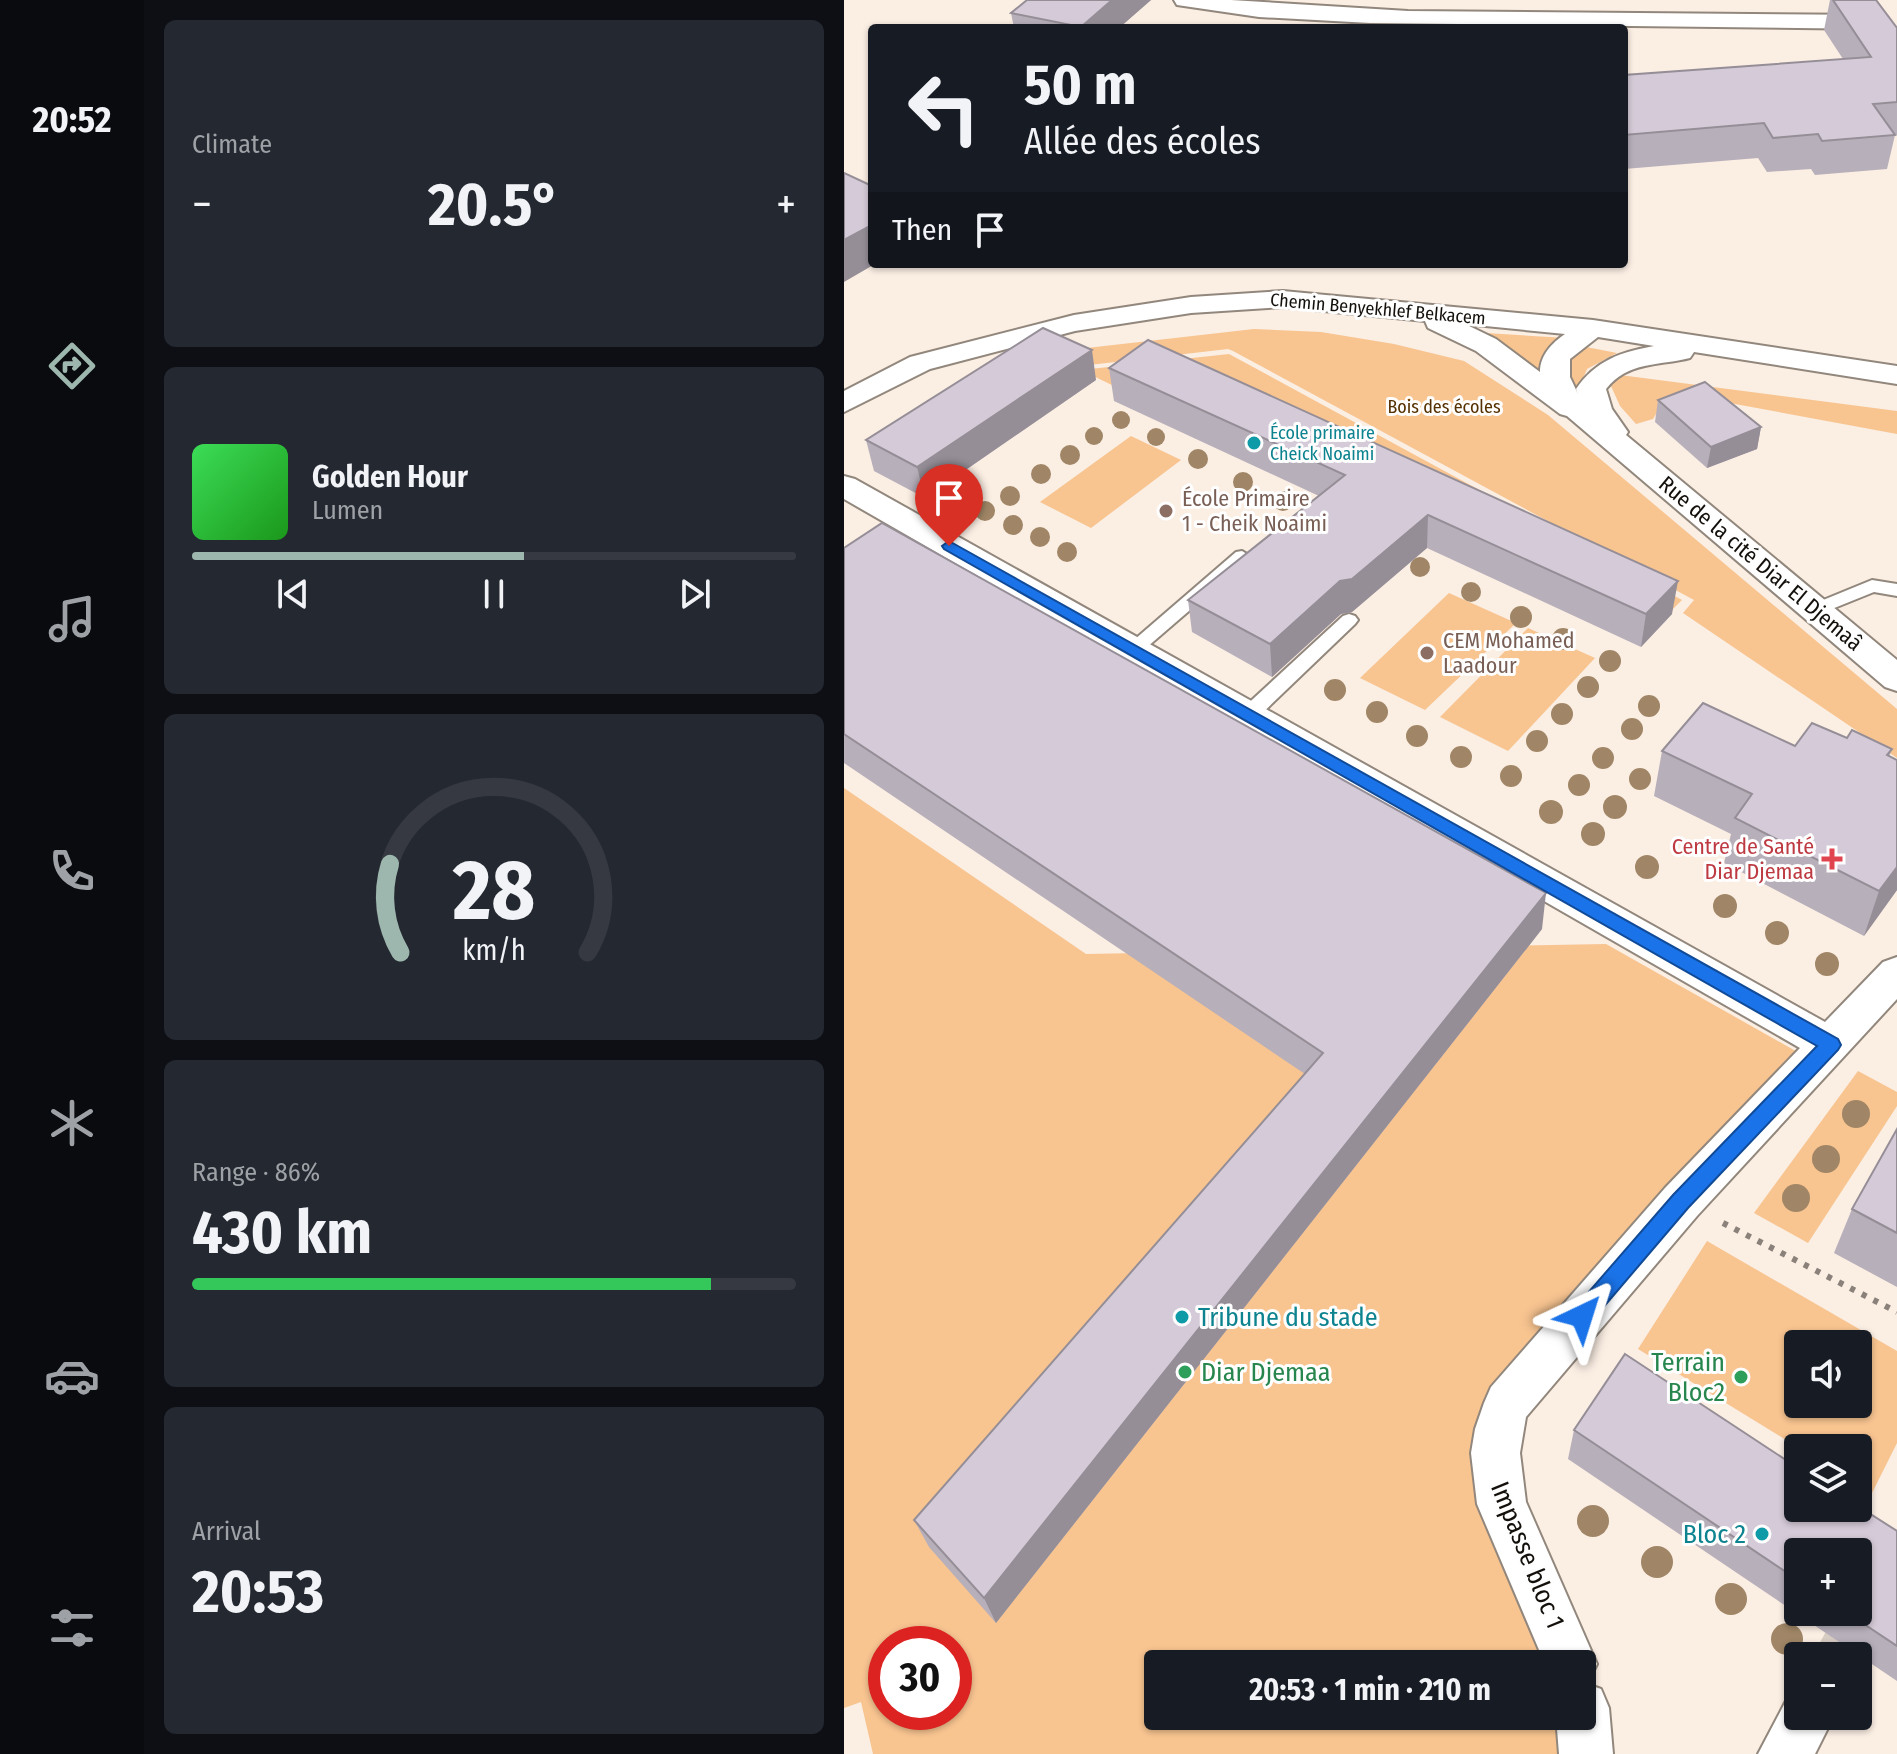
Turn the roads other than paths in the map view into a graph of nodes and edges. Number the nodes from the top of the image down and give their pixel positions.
1 (1185, 0) edge
2 (1891, 21) edge
3 (1414, 311) junction
4 (1593, 328) junction
5 (1719, 349) junction
6 (1897, 375) edge
7 (844, 403) edge
8 (1624, 448) junction
9 (844, 486) edge
10 (1242, 556) edge
11 (1897, 590) edge
12 (1817, 609) junction
13 (1349, 620) dead end
14 (1133, 650) junction
15 (1897, 679) edge
16 (1248, 715) junction
17 (1897, 973) edge
18 (1831, 1045) junction
19 (1565, 1650) edge
20 (1584, 1730) edge
21 (1799, 1730) edge
22 (1586, 1754) edge
23 (1785, 1754) edge

1 - 2 street
3 - 4 street, Chemin Benyekhlef Belkacem
3 - 7 street, Chemin Benyekhlef Belkacem
3 - 8 street
4 - 5 street, Rue de la cité Diar El Djemaâ
4 - 8 street, Rue de la cité Diar El Djemaâ
5 - 6 street, Rue de la cité Diar El Djemaâ
5 - 8 street, Rue de la cité Diar El Djemaâ
8 - 12 street, Rue de la cité Diar El Djemaâ
9 - 14 street
10 - 14 lane
11 - 12 lane
12 - 15 street, Rue de la cité Diar El Djemaâ
13 - 16 lane
14 - 16 street
16 - 18 street
17 - 18 street, Impasse bloc 1
18 - 19 street, Impasse bloc 1
20 - 22 street
21 - 23 street

